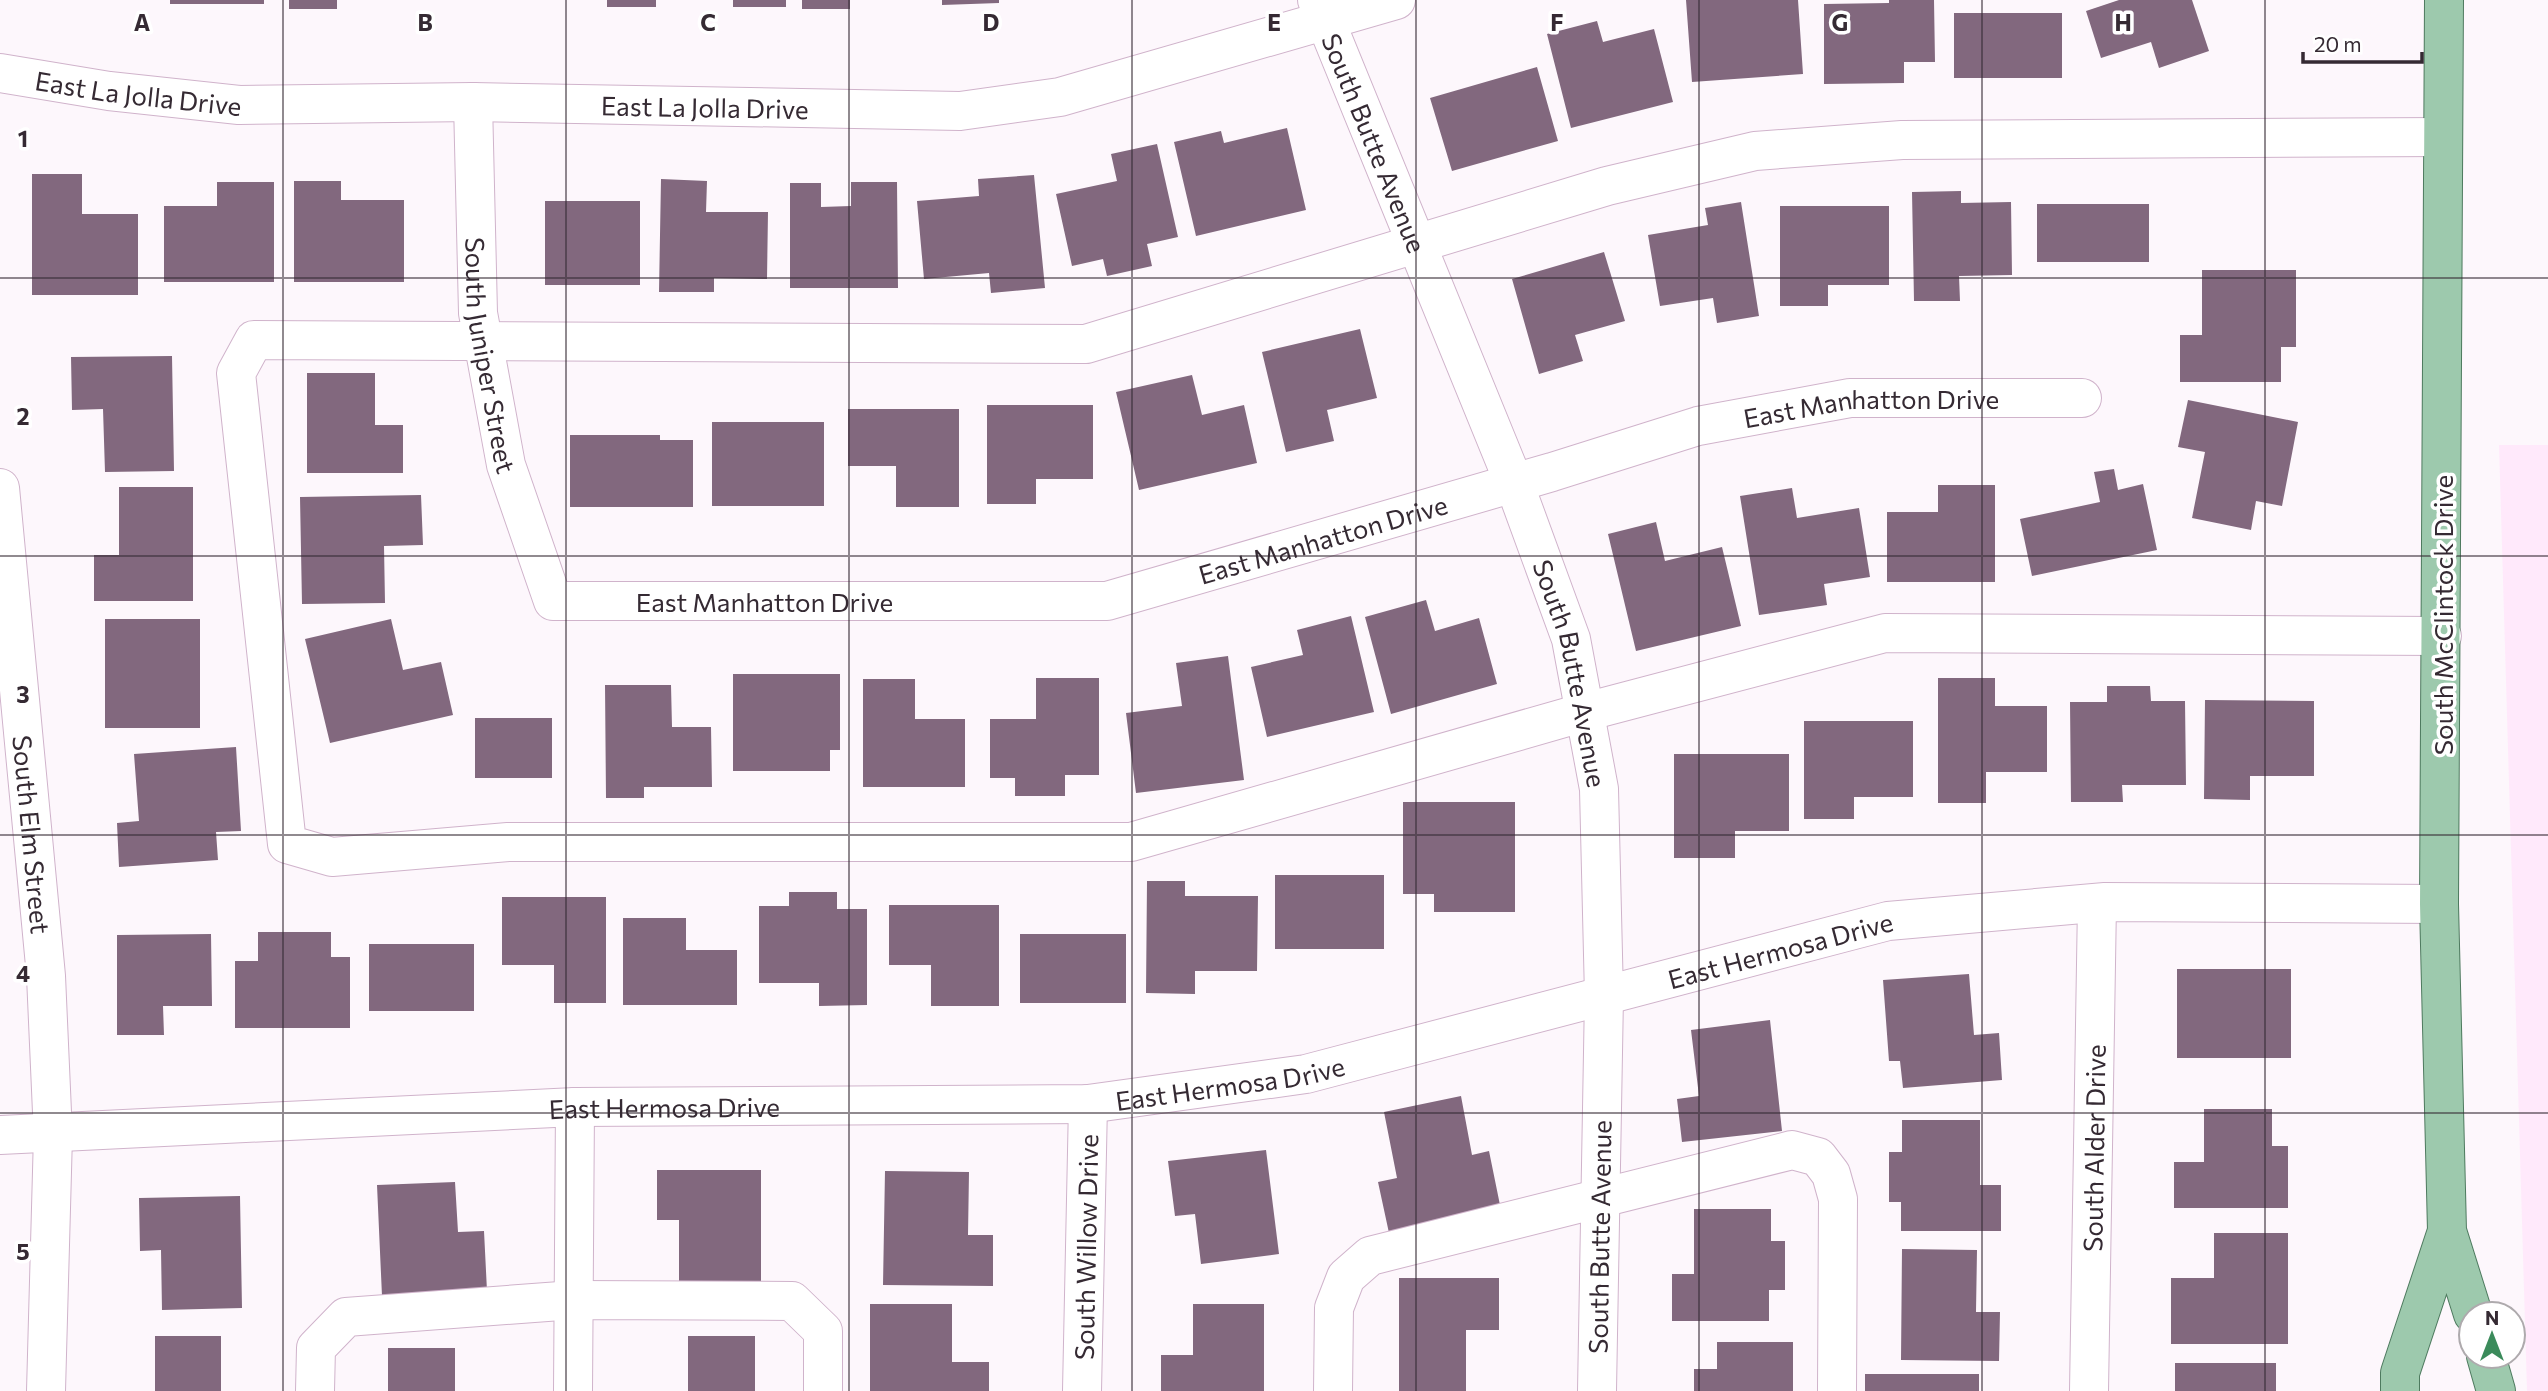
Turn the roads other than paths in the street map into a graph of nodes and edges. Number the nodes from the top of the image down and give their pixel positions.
1 (1396, 0) edge
2 (2444, 0) edge
3 (1321, 11) edge
4 (0, 73) edge
5 (473, 102) junction
6 (2443, 137) junction
7 (1415, 243) junction
8 (483, 340) junction
9 (2082, 398) dead end
10 (1514, 483) junction
11 (0, 488) edge
12 (553, 601) joint
13 (2442, 636) junction
14 (1585, 712) junction
15 (2097, 903) junction
16 (2440, 904) junction
17 (1604, 996) junction
18 (1088, 1104) junction
19 (575, 1107) junction
20 (0, 1135) edge
21 (53, 1135) junction
22 (1600, 1196) junction
23 (2447, 1231) junction
24 (574, 1300) junction
25 (2469, 1300) edge
26 (2490, 1370) edge
27 (46, 1391) edge
28 (315, 1391) edge
29 (573, 1391) edge
30 (823, 1391) edge
31 (1082, 1391) edge
32 (1333, 1391) edge
33 (1597, 1391) edge
34 (1837, 1391) edge
35 (2088, 1391) edge
36 (2400, 1391) edge
37 (2496, 1391) edge

1 - 3 street, East La Jolla Drive
2 - 6 main road, South McClintock Drive
3 - 5 street, East La Jolla Drive
3 - 7 street, South Butte Avenue
4 - 5 street, East La Jolla Drive
5 - 8 street, South Juniper Street
6 - 7 street
6 - 13 main road, South McClintock Drive
7 - 8 street
7 - 10 street, South Butte Avenue
8 - 12 street, South Juniper Street
8 - 14 street
9 - 10 street, East Manhatton Drive
10 - 12 street, East Manhatton Drive
10 - 14 street, South Butte Avenue
11 - 21 street, South Elm Street
13 - 14 street
13 - 16 main road, South McClintock Drive
14 - 17 street, South Butte Avenue
15 - 16 street, East Hermosa Drive
15 - 17 street, East Hermosa Drive
15 - 35 street, South Alder Drive
16 - 23 main road, South McClintock Drive
17 - 18 street, East Hermosa Drive
17 - 22 street, South Butte Avenue
18 - 19 street, East Hermosa Drive
18 - 31 street, South Willow Drive
19 - 21 street, East Hermosa Drive
19 - 24 street
20 - 21 street, East Hermosa Drive
21 - 27 street, South Elm Street
22 - 32 street
22 - 33 street, South Butte Avenue
22 - 34 street
23 - 25 main road, South McClintock Drive
23 - 36 main road, South McClintock Drive
24 - 28 street
24 - 29 street
24 - 30 street
26 - 37 main road

